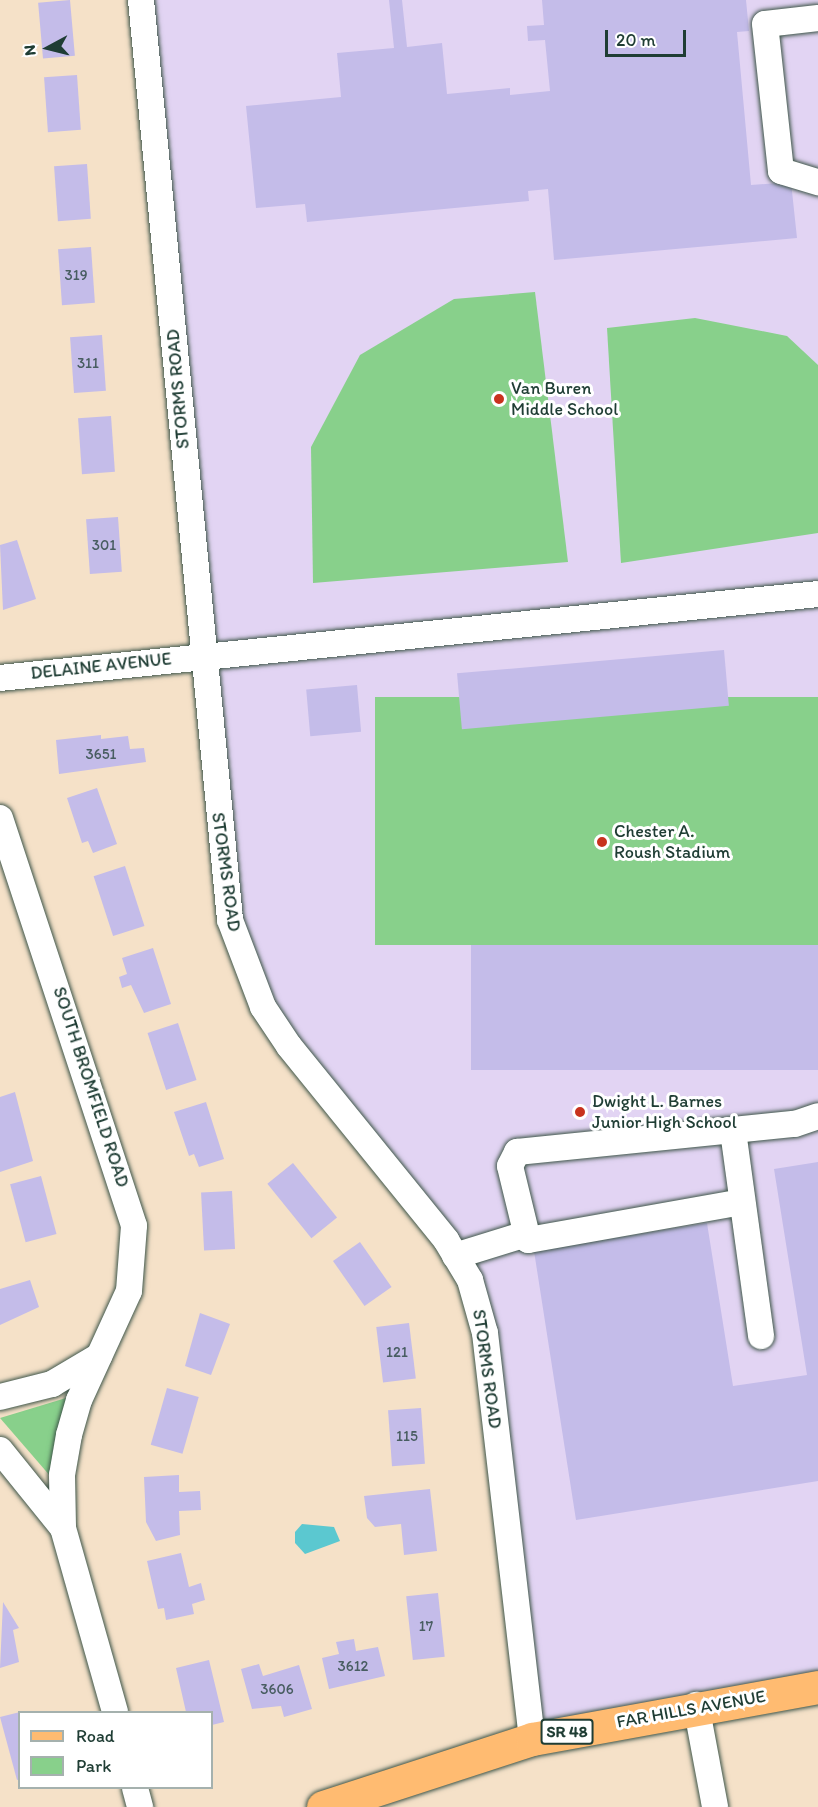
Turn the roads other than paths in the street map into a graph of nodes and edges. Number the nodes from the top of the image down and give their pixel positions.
1 (141, 0) edge
2 (818, 18) edge
3 (818, 182) edge
4 (818, 594) edge
5 (201, 655) junction
6 (0, 678) edge
7 (0, 818) edge
8 (818, 1116) edge
9 (733, 1131) junction
10 (742, 1202) junction
11 (523, 1235) junction
12 (455, 1256) junction
13 (761, 1336) dead end
14 (99, 1356) junction
15 (0, 1397) edge
16 (0, 1450) edge
17 (63, 1528) junction
18 (818, 1687) edge
19 (696, 1705) junction
20 (114, 1711) edge
21 (532, 1739) junction
22 (135, 1789) edge
23 (140, 1807) edge
24 (323, 1807) edge
25 (715, 1807) edge

1 - 5 street, STORMS ROAD
2 - 3 street
4 - 5 street, DELAINE AVENUE
5 - 6 street, DELAINE AVENUE
5 - 12 street, STORMS ROAD
7 - 14 street, SOUTH BROMFIELD ROAD
8 - 9 street
9 - 10 street
9 - 11 street
10 - 11 street
10 - 13 street
11 - 12 street
12 - 21 street, STORMS ROAD
14 - 15 street
14 - 17 street, SOUTH BROMFIELD ROAD
16 - 17 street
17 - 20 street
18 - 19 main road, FAR HILLS AVENUE / SR 48
19 - 21 main road, FAR HILLS AVENUE / SR 48
19 - 25 street
21 - 24 main road, FAR HILLS AVENUE / SR 48
22 - 23 street

